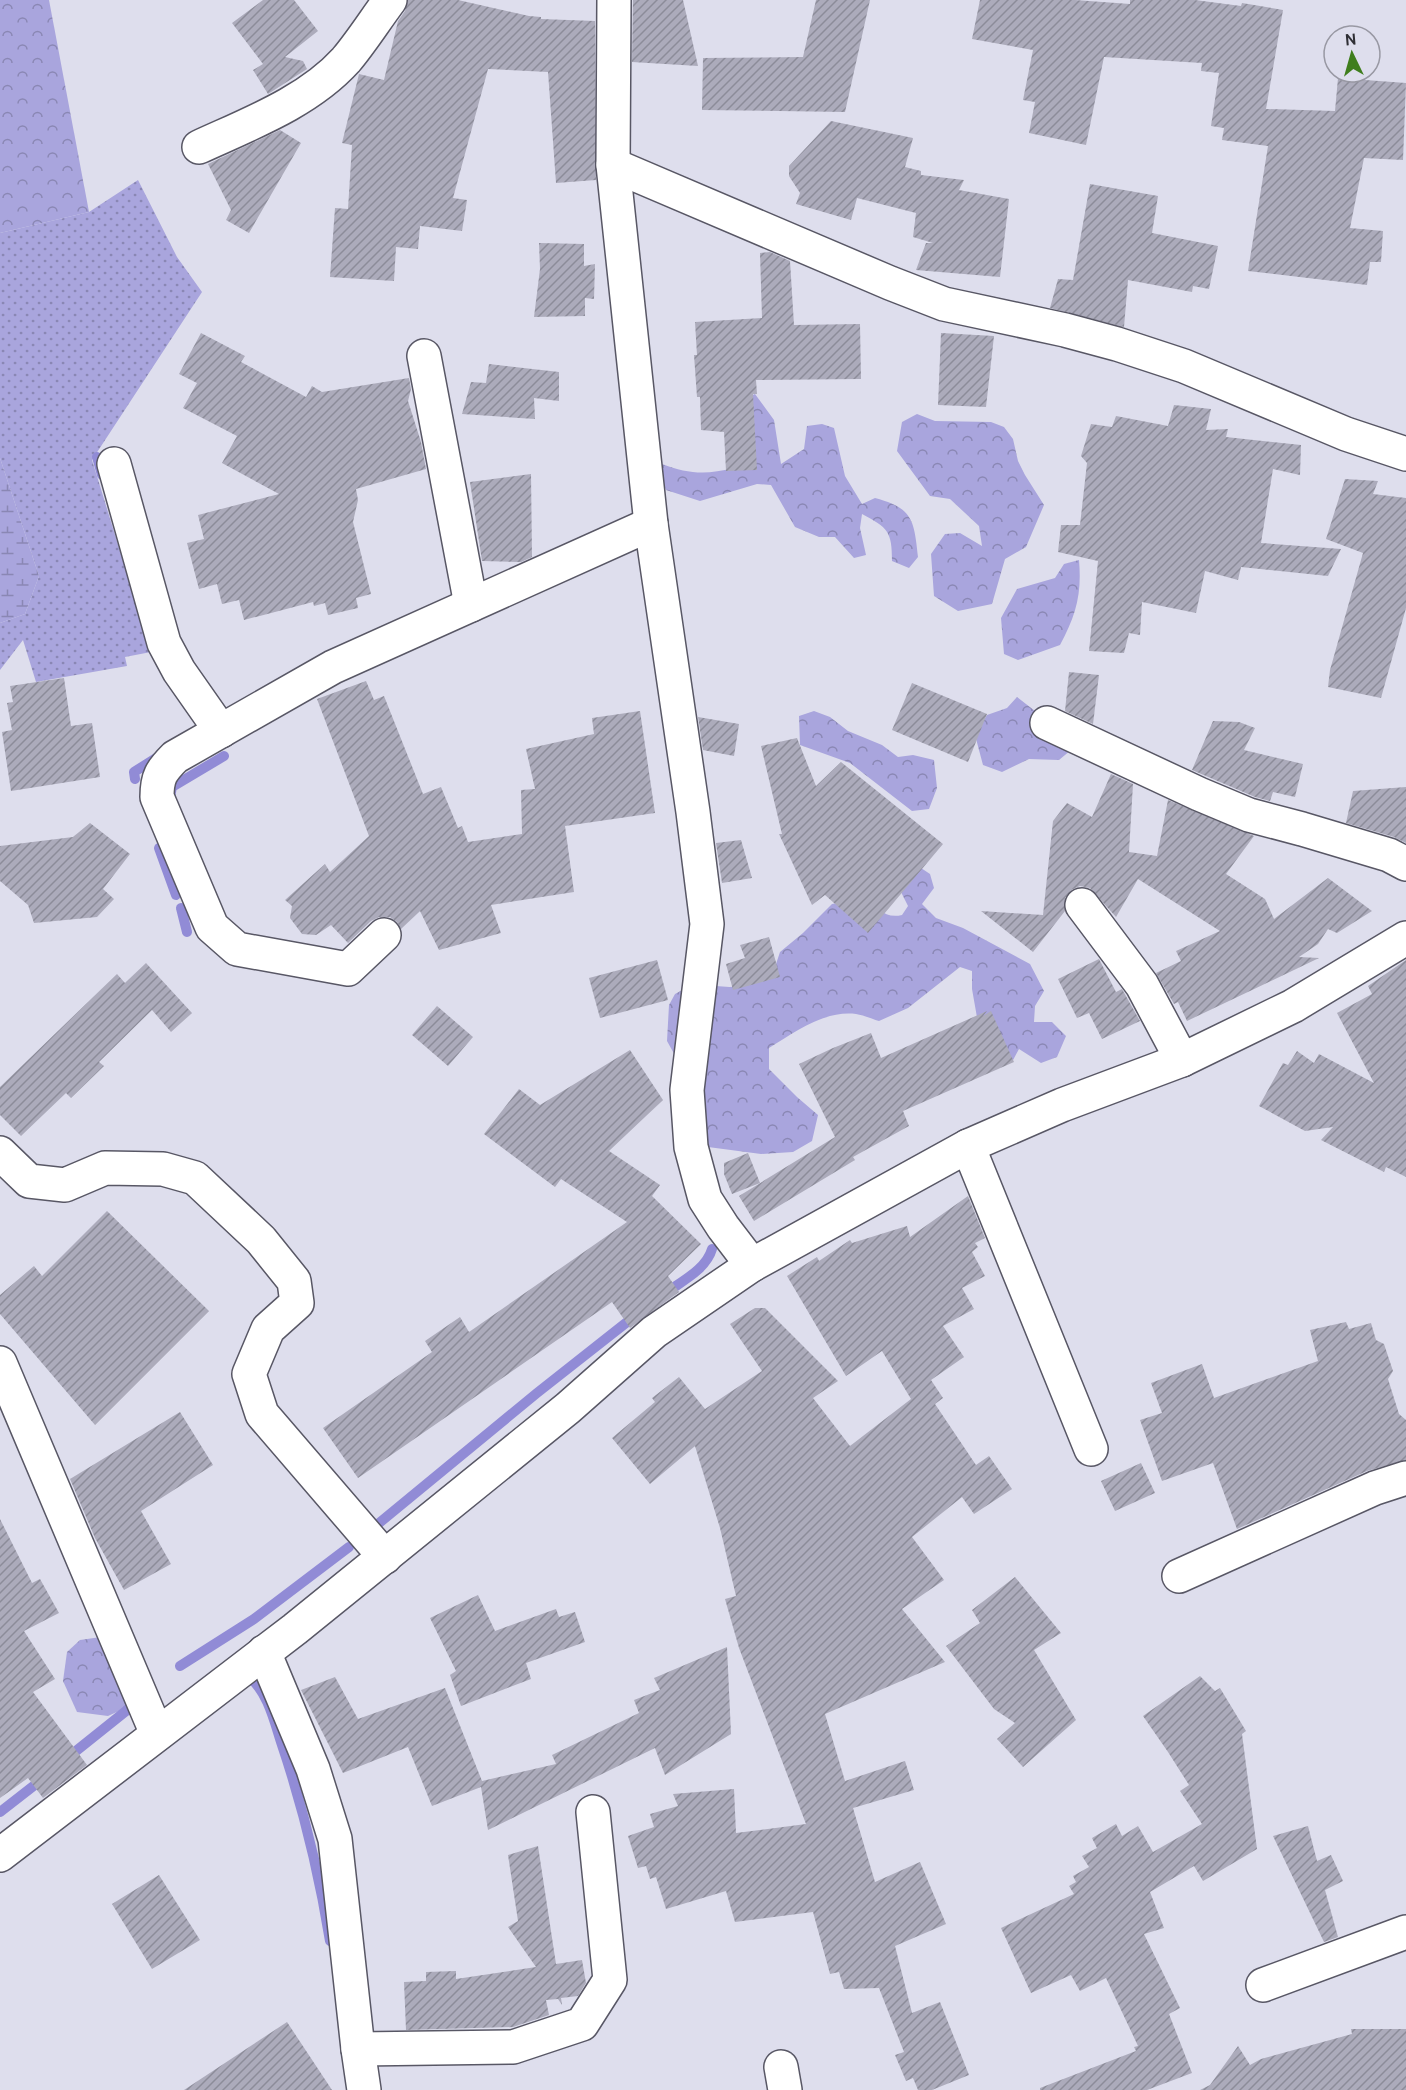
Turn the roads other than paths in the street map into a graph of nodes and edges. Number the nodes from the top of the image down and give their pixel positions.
1 (390, 0) edge
2 (614, 0) edge
3 (199, 147) dead end
4 (613, 165) junction
5 (424, 356) dead end
6 (1406, 454) edge
7 (114, 464) dead end
8 (651, 524) junction
9 (471, 605) junction
10 (1047, 723) dead end
11 (221, 731) junction
12 (1406, 864) edge
13 (1082, 905) dead end
14 (384, 935) dead end
15 (1406, 938) edge
16 (1182, 1060) junction
17 (968, 1146) junction
18 (0, 1153) edge
19 (752, 1265) junction
20 (0, 1363) edge
21 (1091, 1449) dead end
22 (1406, 1478) edge
23 (385, 1557) junction
24 (1179, 1576) dead end
25 (264, 1653) junction
26 (157, 1734) junction
27 (593, 1812) dead end
28 (0, 1855) edge
29 (1406, 1932) edge
30 (1263, 1985) dead end
31 (358, 2049) junction
32 (364, 2090) edge

1 - 3 street
2 - 4 street
4 - 6 street
4 - 8 street
5 - 9 street
7 - 11 street
8 - 9 street
8 - 19 street
9 - 11 street
10 - 12 street
11 - 14 street
13 - 16 street
15 - 16 street
16 - 17 street
17 - 19 street
17 - 21 street
18 - 23 street
19 - 23 street
20 - 26 street
22 - 24 street
23 - 25 street
25 - 26 street
25 - 31 street
26 - 28 street
27 - 31 street
29 - 30 street
31 - 32 street

